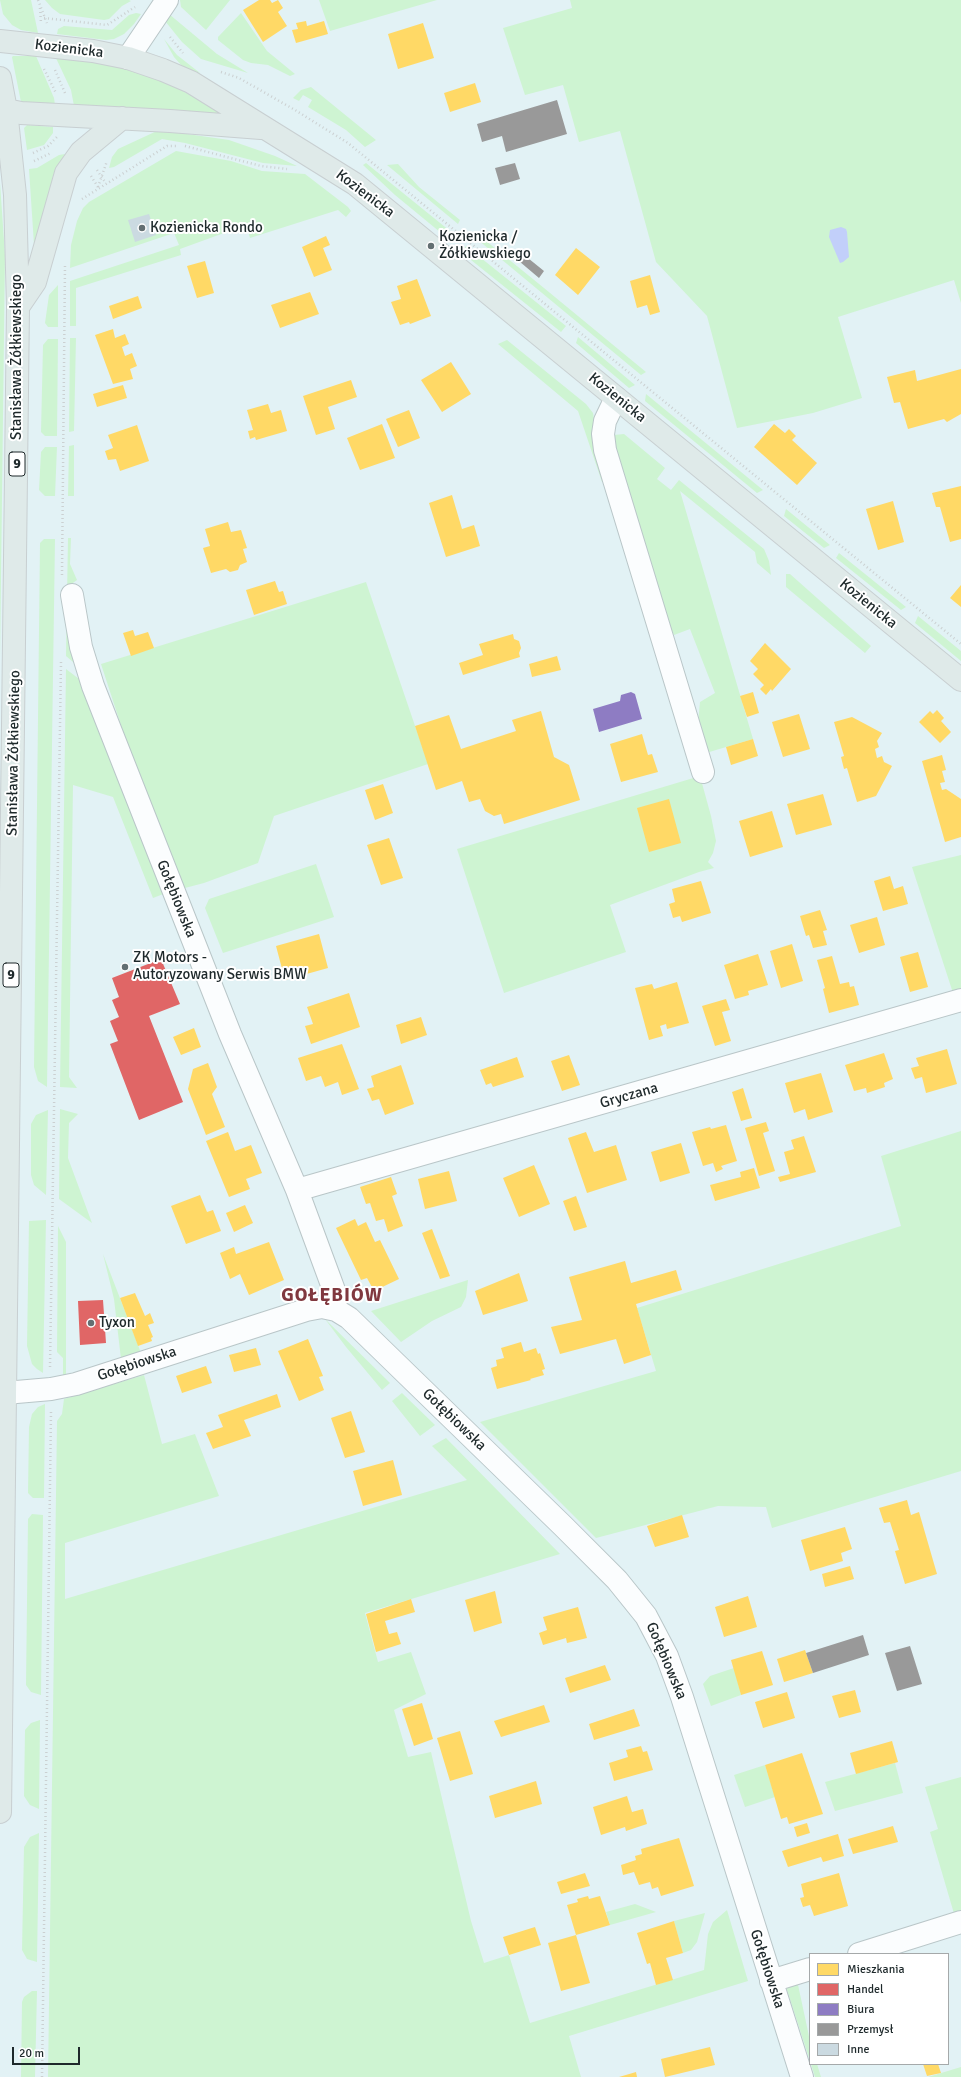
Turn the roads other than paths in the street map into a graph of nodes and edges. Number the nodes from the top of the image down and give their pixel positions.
1 (167, 0) edge
2 (0, 41) edge
3 (128, 58) junction
4 (0, 78) edge
5 (3, 108) edge
6 (122, 118) junction
7 (264, 128) junction
8 (18, 307) junction
9 (616, 398) junction
10 (67, 586) road end
11 (961, 680) edge
12 (703, 772) dead end
13 (961, 1000) edge
14 (297, 1190) junction
15 (336, 1310) junction
16 (5, 1393) junction
17 (0, 1812) edge
18 (961, 1922) edge
19 (862, 1953) edge
20 (809, 1969) edge
21 (771, 1981) junction
22 (802, 2077) edge

1 - 3 street
2 - 3 main road, Kozienicka
3 - 7 main road, Kozienicka
4 - 5 main road, Stanisława Żółkiewskiego / 9
5 - 6 main road, Kozienicka
5 - 8 main road, Stanisława Żółkiewskiego / 9
6 - 7 main road, Kozienicka
6 - 8 main road
7 - 9 main road, Kozienicka
8 - 16 main road, Stanisława Żółkiewskiego / 9
9 - 11 main road, Kozienicka
9 - 12 street
10 - 14 street, Gołębiowska
13 - 14 street, Gryczana
14 - 15 street, Gołębiowska
15 - 16 street, Gołębiowska
15 - 21 street, Gołębiowska
16 - 17 main road, Stanisława Żółkiewskiego / 9
18 - 19 street
20 - 21 street
21 - 22 street, Gołębiowska

